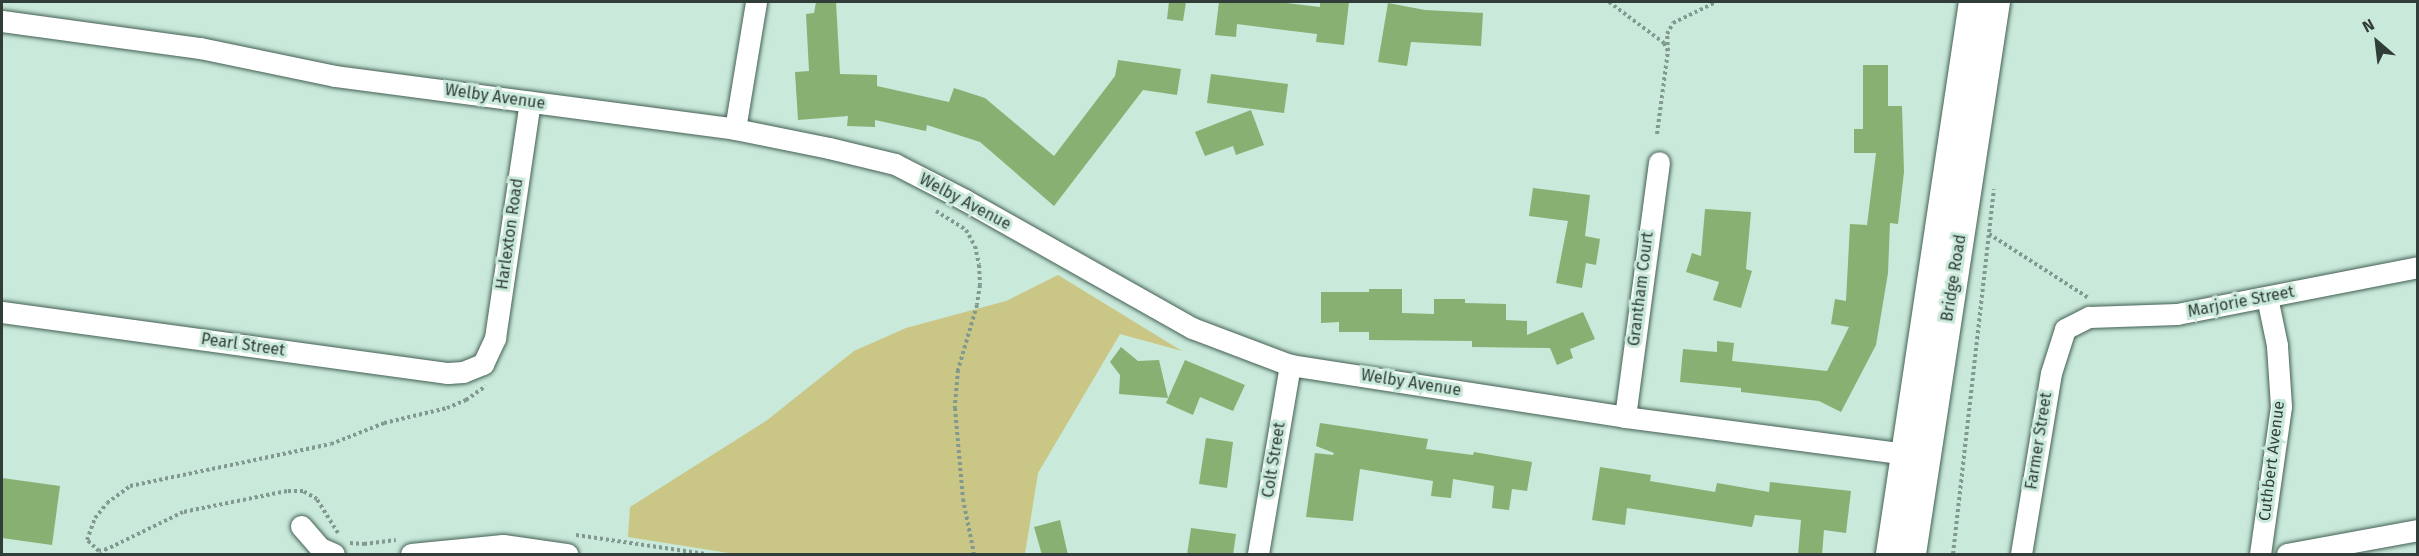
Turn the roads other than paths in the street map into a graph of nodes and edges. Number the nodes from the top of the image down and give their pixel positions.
1 (756, 2) edge
2 (1973, 2) edge
3 (1996, 2) edge
4 (2, 21) edge
5 (530, 102) junction
6 (735, 129) junction
7 (1659, 162) dead end
8 (2418, 267) edge
9 (2267, 297) junction
10 (2, 312) edge
11 (2065, 329) joint
12 (1290, 365) junction
13 (486, 374) joint
14 (1625, 417) junction
15 (1916, 456) junction
16 (301, 526) dead end
17 (2418, 530) edge
18 (569, 544) edge
19 (404, 547) edge
20 (334, 555) edge
21 (1258, 555) edge
22 (1890, 555) edge
23 (1912, 555) edge
24 (2021, 555) edge
25 (2260, 555) edge
26 (2287, 555) edge

1 - 6 street
2 - 15 main road, Bridge Road
3 - 15 main road, Bridge Road
4 - 5 street, Welby Avenue
5 - 6 street, Welby Avenue
5 - 13 street, Harlexton Road
6 - 12 street, Welby Avenue
7 - 14 street, Grantham Court
8 - 9 street, Marjorie Street
9 - 11 street, Marjorie Street
9 - 25 street, Cuthbert Avenue
10 - 13 street, Pearl Street
11 - 24 street, Farmer Street
12 - 14 street, Welby Avenue
12 - 21 street, Colt Street
14 - 15 street, Welby Avenue
15 - 22 main road, Bridge Road
15 - 23 main road, Bridge Road
16 - 20 street
17 - 26 street
18 - 19 street

